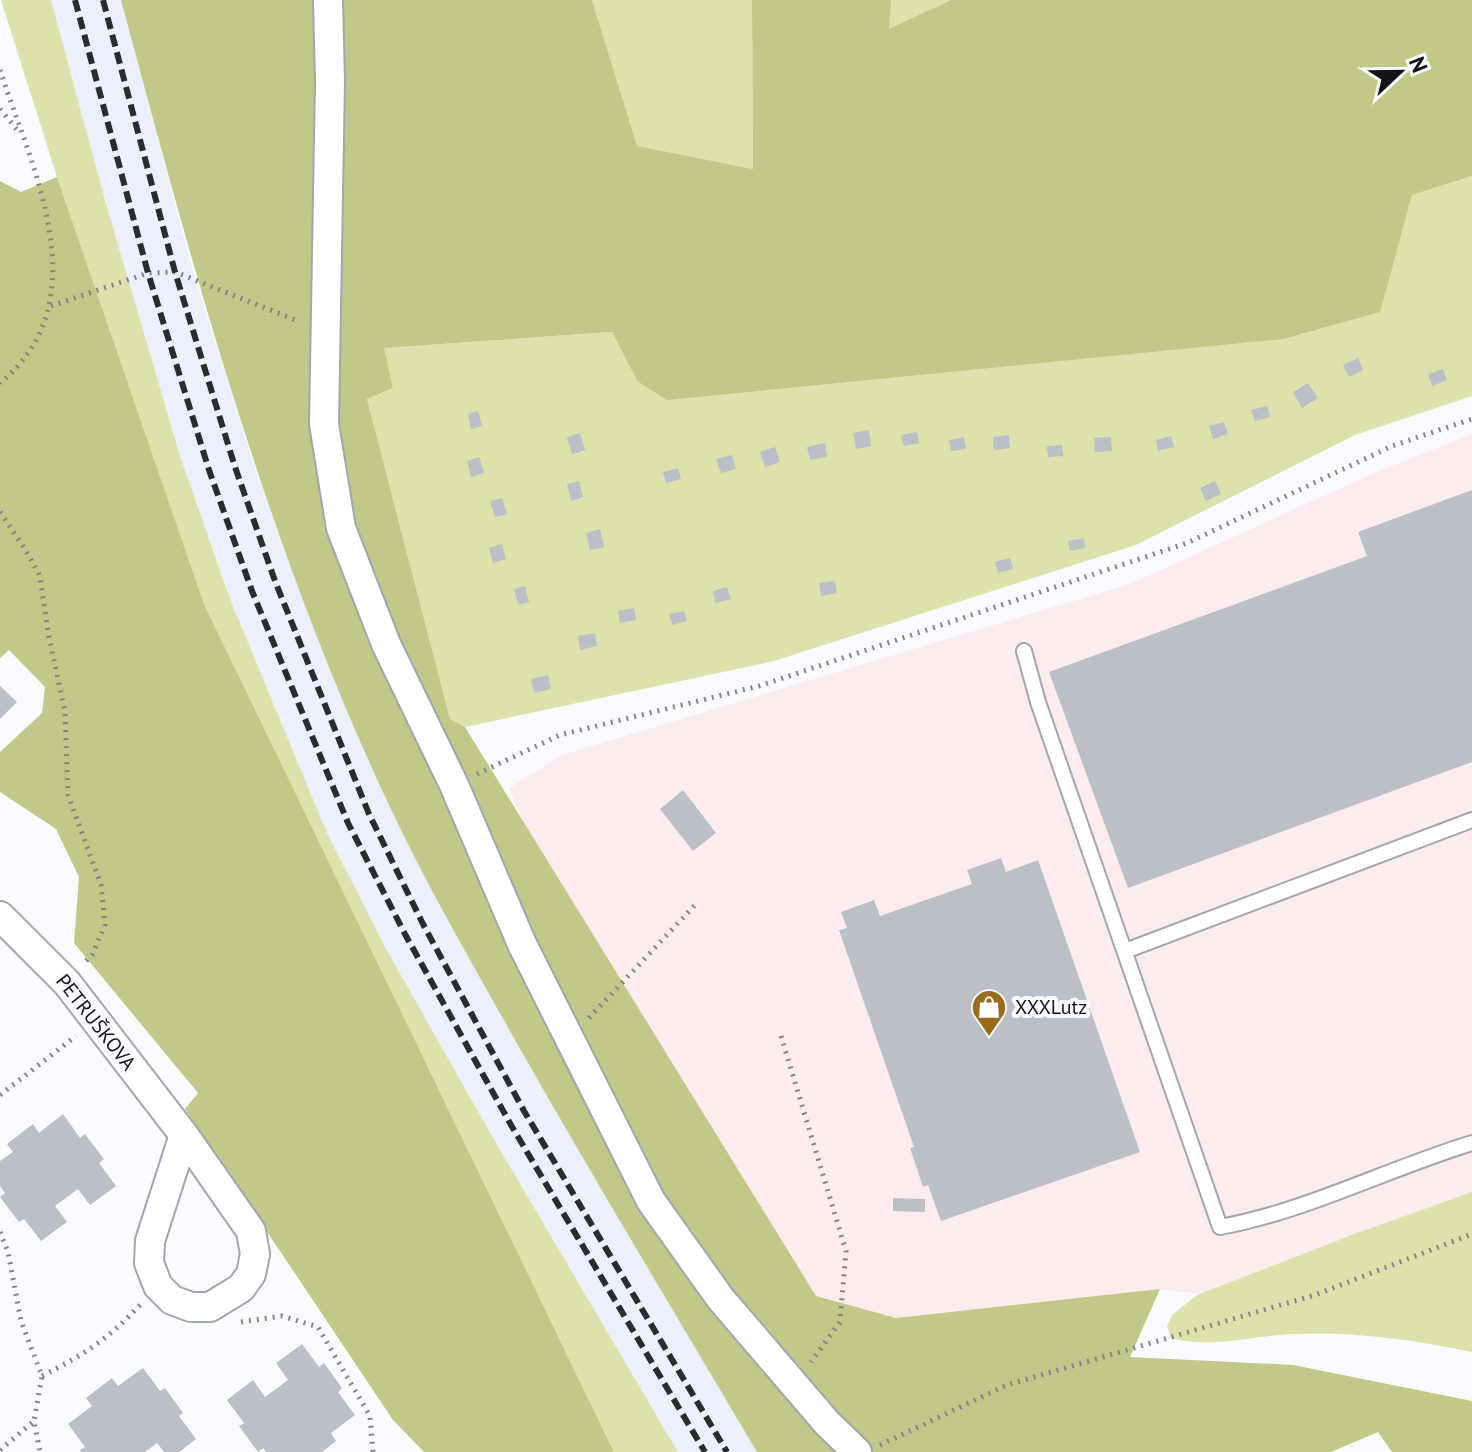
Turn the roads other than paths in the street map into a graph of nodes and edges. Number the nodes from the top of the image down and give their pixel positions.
1 (328, 0) edge
2 (1024, 651) dead end
3 (1472, 820) edge
4 (0, 916) edge
5 (1125, 951) junction
6 (184, 1135) junction
7 (1472, 1143) edge
8 (868, 1449) edge

1 - 8 street
2 - 5 lane
3 - 5 lane
4 - 6 street, PETRUŠKOVA
5 - 7 lane
6 - 6 street, PETRUŠKOVA

